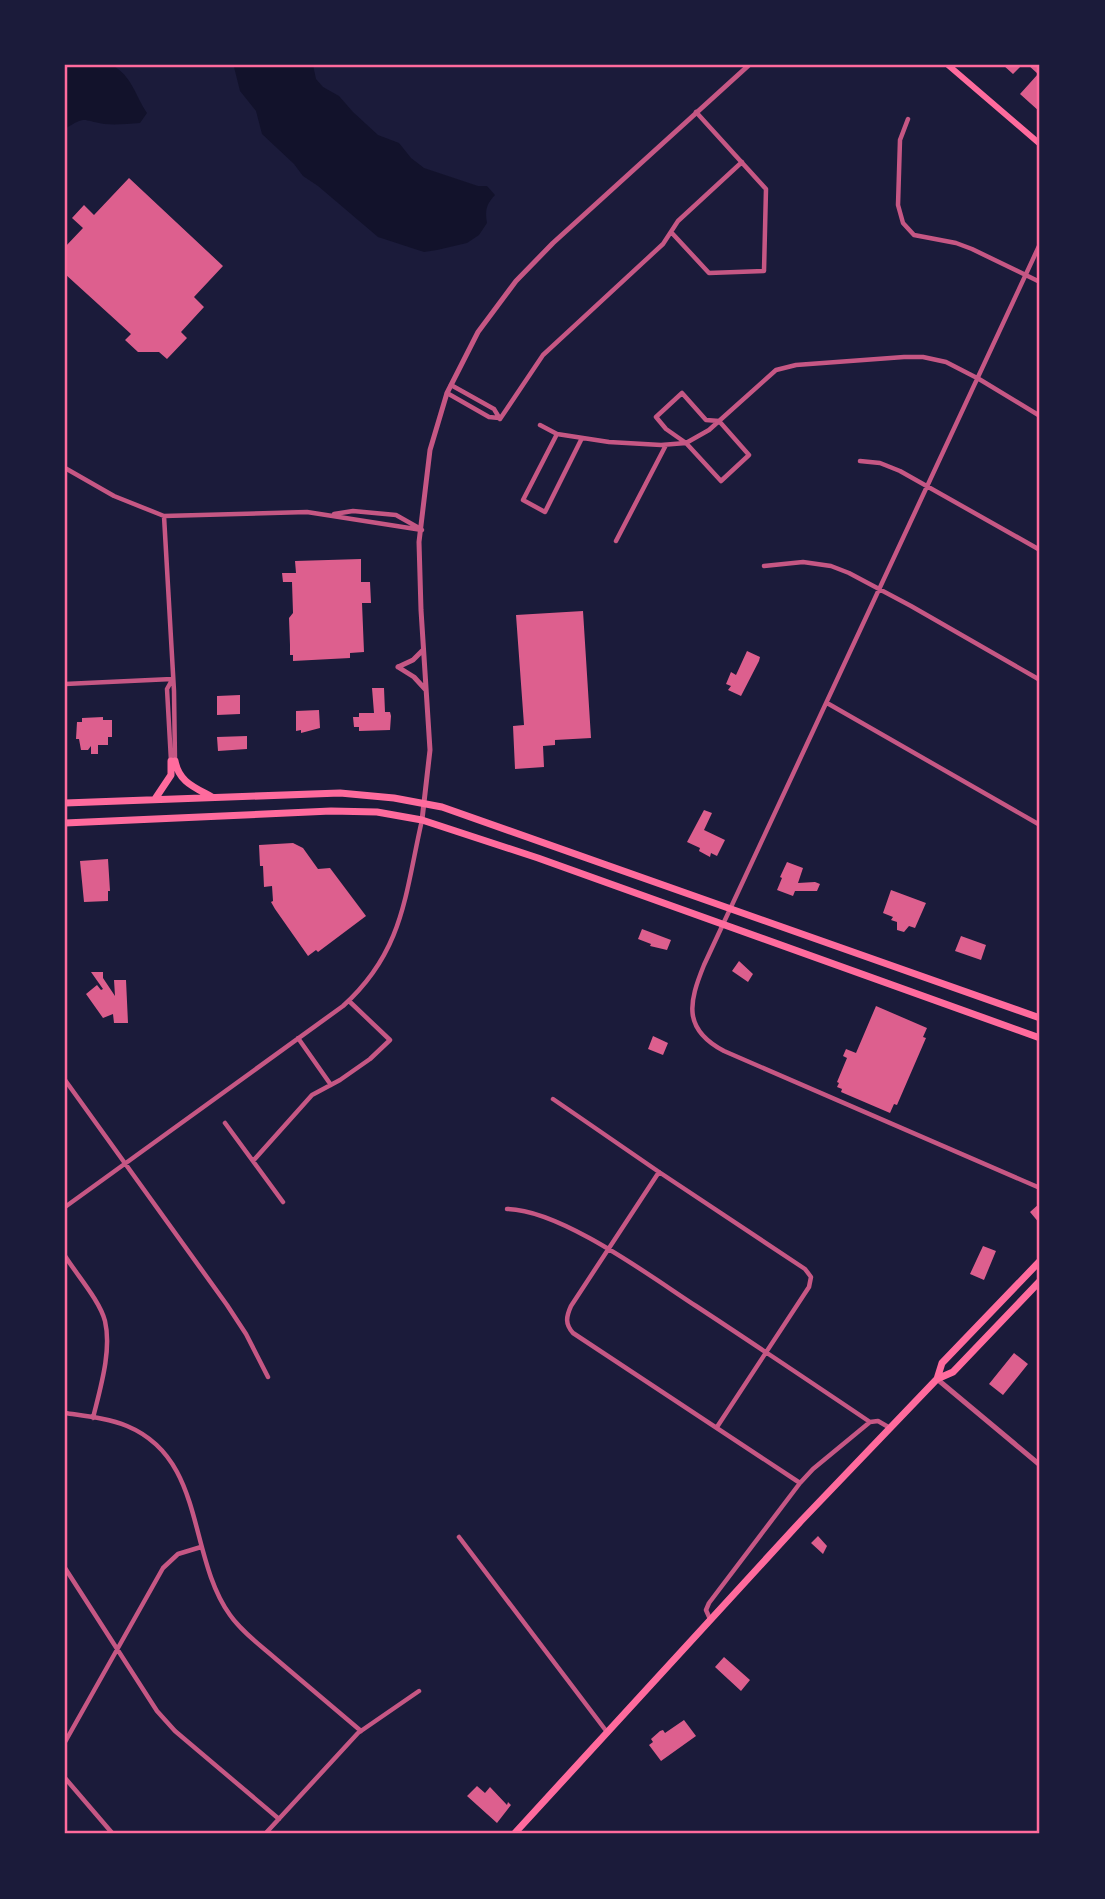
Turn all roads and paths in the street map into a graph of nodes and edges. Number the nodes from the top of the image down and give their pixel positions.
1 (749, 65) edge
2 (948, 65) edge
3 (696, 112) junction
4 (908, 119) dead end
5 (1040, 144) edge
6 (742, 162) junction
7 (671, 232) junction
8 (1040, 244) edge
9 (1026, 275) junction
10 (1040, 282) edge
11 (979, 379) junction
12 (451, 385) junction
13 (447, 393) junction
14 (1040, 416) edge
15 (500, 419) junction
16 (719, 421) junction
17 (540, 425) dead end
18 (557, 434) junction
19 (582, 438) junction
20 (686, 443) junction
21 (666, 445) junction
22 (860, 461) dead end
23 (65, 468) edge
24 (928, 486) junction
25 (329, 515) junction
26 (164, 516) junction
27 (422, 530) junction
28 (616, 541) dead end
29 (1040, 550) edge
30 (764, 566) dead end
31 (880, 589) junction
32 (423, 650) junction
33 (172, 679) junction
34 (1040, 680) edge
35 (65, 684) edge
36 (426, 690) junction
37 (827, 703) junction
38 (173, 761) junction
39 (212, 797) junction
40 (155, 799) junction
41 (65, 803) edge
42 (424, 803) junction
43 (422, 820) junction
44 (65, 823) edge
45 (1040, 825) edge
46 (730, 907) junction
47 (723, 923) junction
48 (349, 1000) junction
49 (1040, 1018) edge
50 (298, 1038) junction
51 (1040, 1038) edge
52 (65, 1080) edge
53 (331, 1084) junction
54 (553, 1099) dead end
55 (226, 1123) dead end
56 (253, 1161) junction
57 (125, 1162) junction
58 (659, 1172) junction
59 (1040, 1188) edge
60 (283, 1202) dead end
61 (65, 1207) edge
62 (507, 1209) dead end
63 (609, 1250) junction
64 (65, 1256) edge
65 (1040, 1261) edge
66 (1040, 1281) edge
67 (766, 1352) junction
68 (268, 1377) dead end
69 (937, 1379) junction
70 (65, 1413) edge
71 (93, 1418) junction
72 (870, 1422) junction
73 (717, 1427) junction
74 (890, 1428) junction
75 (1040, 1465) edge
76 (800, 1483) junction
77 (459, 1537) dead end
78 (201, 1547) junction
79 (65, 1568) edge
80 (710, 1619) junction
81 (117, 1650) junction
82 (419, 1691) dead end
83 (361, 1731) junction
84 (607, 1732) junction
85 (65, 1742) edge
86 (65, 1778) edge
87 (279, 1819) junction
88 (113, 1834) edge
89 (265, 1834) edge
90 (514, 1834) edge

1 - 3 street
2 - 5 main road
3 - 6 street
3 - 12 street
4 - 9 street
6 - 7 street
6 - 7 street
7 - 15 street
8 - 9 street
9 - 10 street
9 - 11 street
11 - 14 street
11 - 16 street
11 - 24 street
12 - 13 street
12 - 15 street
13 - 15 street
13 - 27 street
16 - 20 street
16 - 20 street
16 - 20 street
17 - 18 street
18 - 19 street
18 - 19 street
19 - 21 street
20 - 21 street
21 - 28 street
22 - 24 street
23 - 26 street
24 - 29 street
24 - 31 street
25 - 26 street
25 - 27 street
25 - 27 street
26 - 33 street
27 - 32 street
30 - 31 street
31 - 34 street
31 - 37 street
32 - 36 street
32 - 36 street
33 - 35 street
33 - 38 street
36 - 42 street
37 - 45 street
37 - 46 street
38 - 39 main road
38 - 40 main road
39 - 40 main road
39 - 42 main road
40 - 41 main road
42 - 43 street
42 - 46 main road
43 - 44 main road
43 - 47 main road
43 - 48 street
46 - 47 street
46 - 49 main road
47 - 51 main road
47 - 59 street
48 - 50 street
48 - 53 street
50 - 53 street
50 - 57 street
52 - 57 street
53 - 56 street
54 - 58 street
55 - 56 street
56 - 60 street
57 - 61 street
57 - 68 street
58 - 63 street
58 - 67 street
62 - 63 street
63 - 67 street
63 - 73 street
64 - 71 street
65 - 69 main road
66 - 69 main road
67 - 72 street
67 - 73 street
69 - 74 main road
69 - 75 street
70 - 71 street
71 - 78 street
72 - 74 street
72 - 76 street
73 - 76 street
74 - 80 main road
76 - 80 street
77 - 84 street
78 - 81 street
78 - 83 street
79 - 81 street
80 - 84 main road
81 - 85 street
81 - 87 street
82 - 83 street
83 - 87 street
84 - 90 main road
86 - 88 street
87 - 89 street

